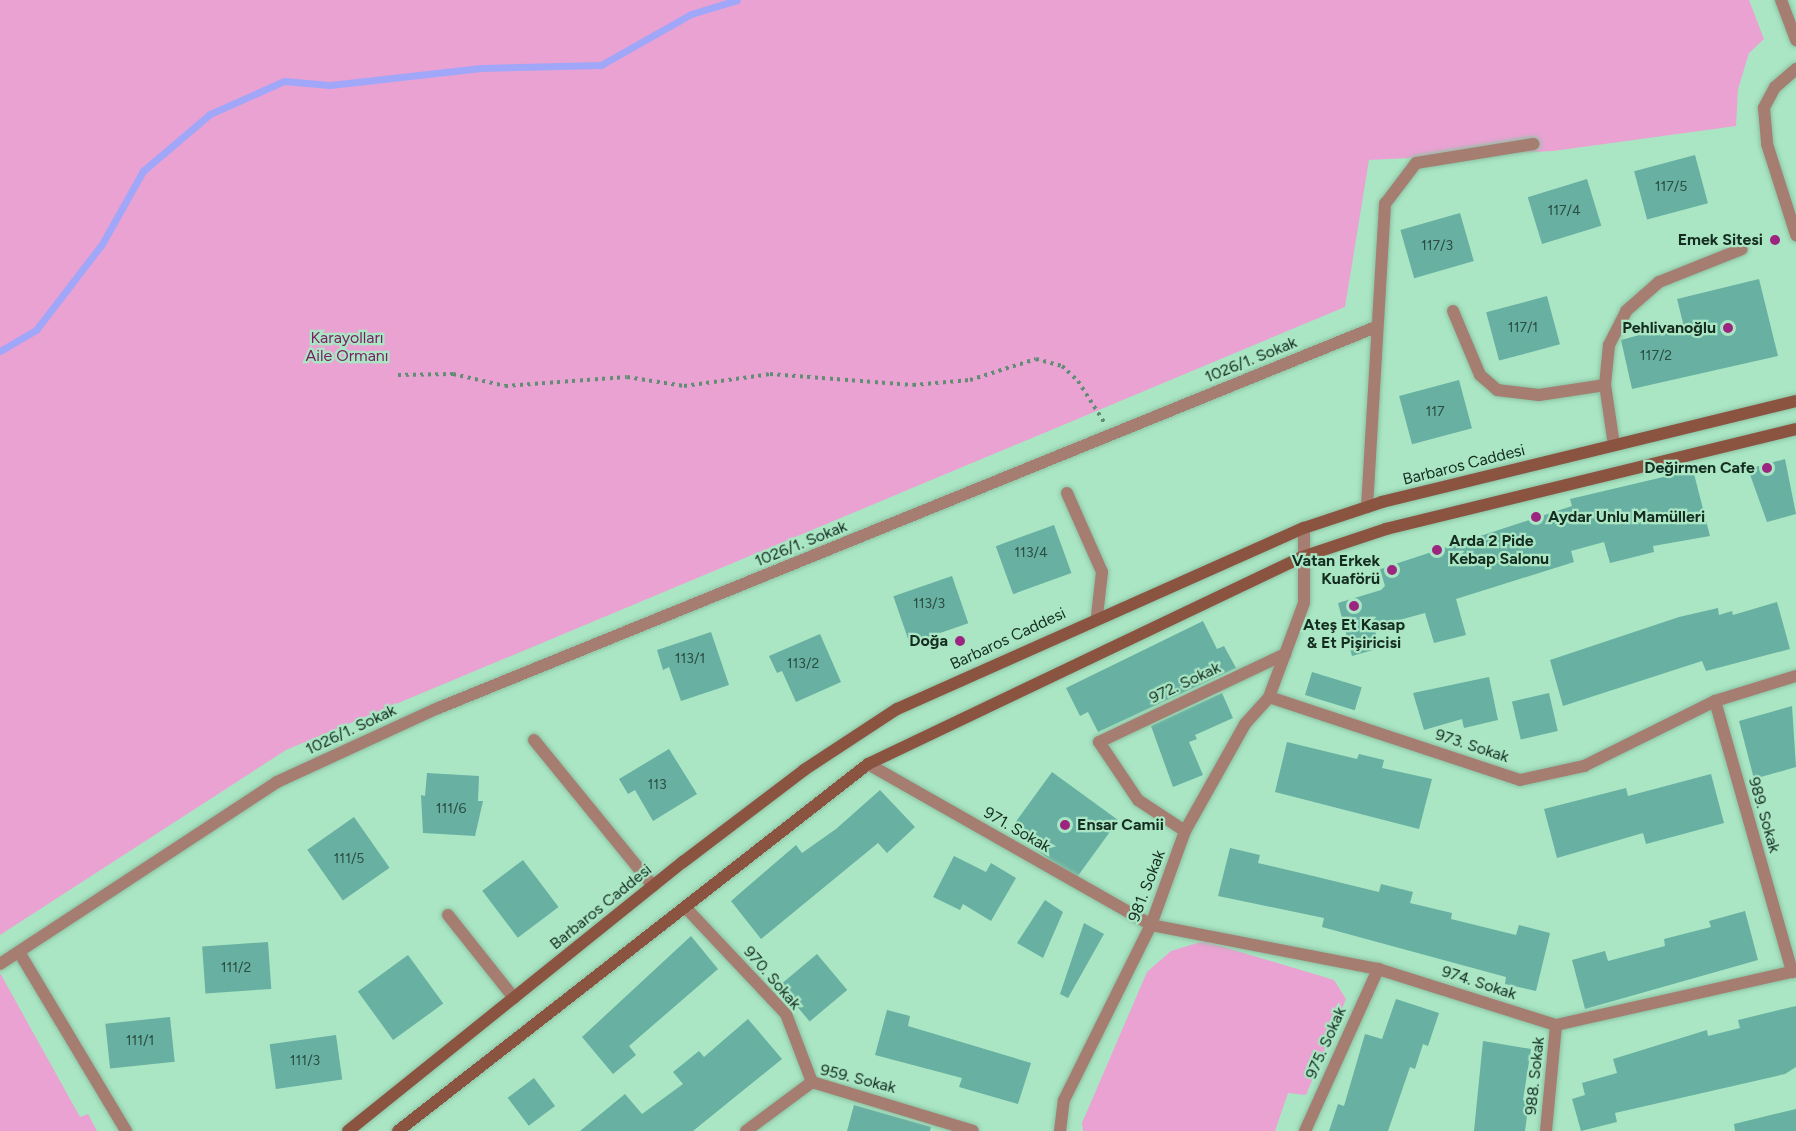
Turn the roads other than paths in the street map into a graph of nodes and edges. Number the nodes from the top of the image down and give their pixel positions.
1 (1780, 0) edge
2 (1796, 40) edge
3 (1796, 69) edge
4 (1533, 144) dead end
5 (1796, 235) edge
6 (1742, 249) dead end
7 (1453, 311) dead end
8 (1376, 327) junction
9 (1605, 385) junction
10 (1796, 401) edge
11 (1796, 429) edge
12 (1614, 445) junction
13 (1067, 493) dead end
14 (1367, 507) junction
15 (1304, 528) junction
16 (1302, 557) junction
17 (1097, 616) junction
18 (1285, 654) junction
19 (1796, 676) edge
20 (1269, 697) junction
21 (1715, 701) junction
22 (534, 740) dead end
23 (868, 764) junction
24 (1185, 831) junction
25 (653, 886) junction
26 (686, 908) junction
27 (448, 915) dead end
28 (1150, 925) junction
29 (19, 952) junction
30 (0, 964) edge
31 (1378, 969) junction
32 (1794, 971) edge
33 (514, 998) junction
34 (1556, 1025) junction
35 (812, 1082) junction
36 (126, 1131) edge
37 (348, 1131) edge
38 (398, 1131) edge
39 (746, 1131) edge
40 (973, 1131) edge
41 (1060, 1131) edge
42 (1305, 1131) edge
43 (1546, 1131) edge

1 - 2 street
3 - 5 street
4 - 8 street
6 - 9 street
7 - 9 street
8 - 14 street
8 - 29 street, 1026/1. Sokak
9 - 12 street
10 - 12 main road, Barbaros Caddesi
11 - 16 main road
12 - 14 main road, Barbaros Caddesi
13 - 17 street
14 - 15 main road, Barbaros Caddesi
15 - 16 street, 981. Sokak
15 - 17 main road, Barbaros Caddesi
16 - 18 street, 981. Sokak
16 - 23 main road
17 - 25 main road, Barbaros Caddesi
18 - 20 street, 981. Sokak
18 - 24 street, 972. Sokak
19 - 21 street, 973. Sokak
20 - 21 street, 973. Sokak
20 - 24 street, 981. Sokak
21 - 32 street, 989. Sokak
22 - 25 street
23 - 26 main road
23 - 28 street, 971. Sokak
24 - 28 street, 981. Sokak
25 - 33 main road, Barbaros Caddesi
26 - 35 street, 970. Sokak
26 - 38 main road
27 - 33 street
28 - 31 street, 974. Sokak
28 - 41 street, 981. Sokak
29 - 30 street, 1026/1. Sokak
29 - 36 street
31 - 34 street, 974. Sokak
31 - 42 street, 975. Sokak
32 - 34 street
33 - 37 main road, Barbaros Caddesi
34 - 43 street, 988. Sokak
35 - 39 street, 959. Sokak
35 - 40 street, 959. Sokak

